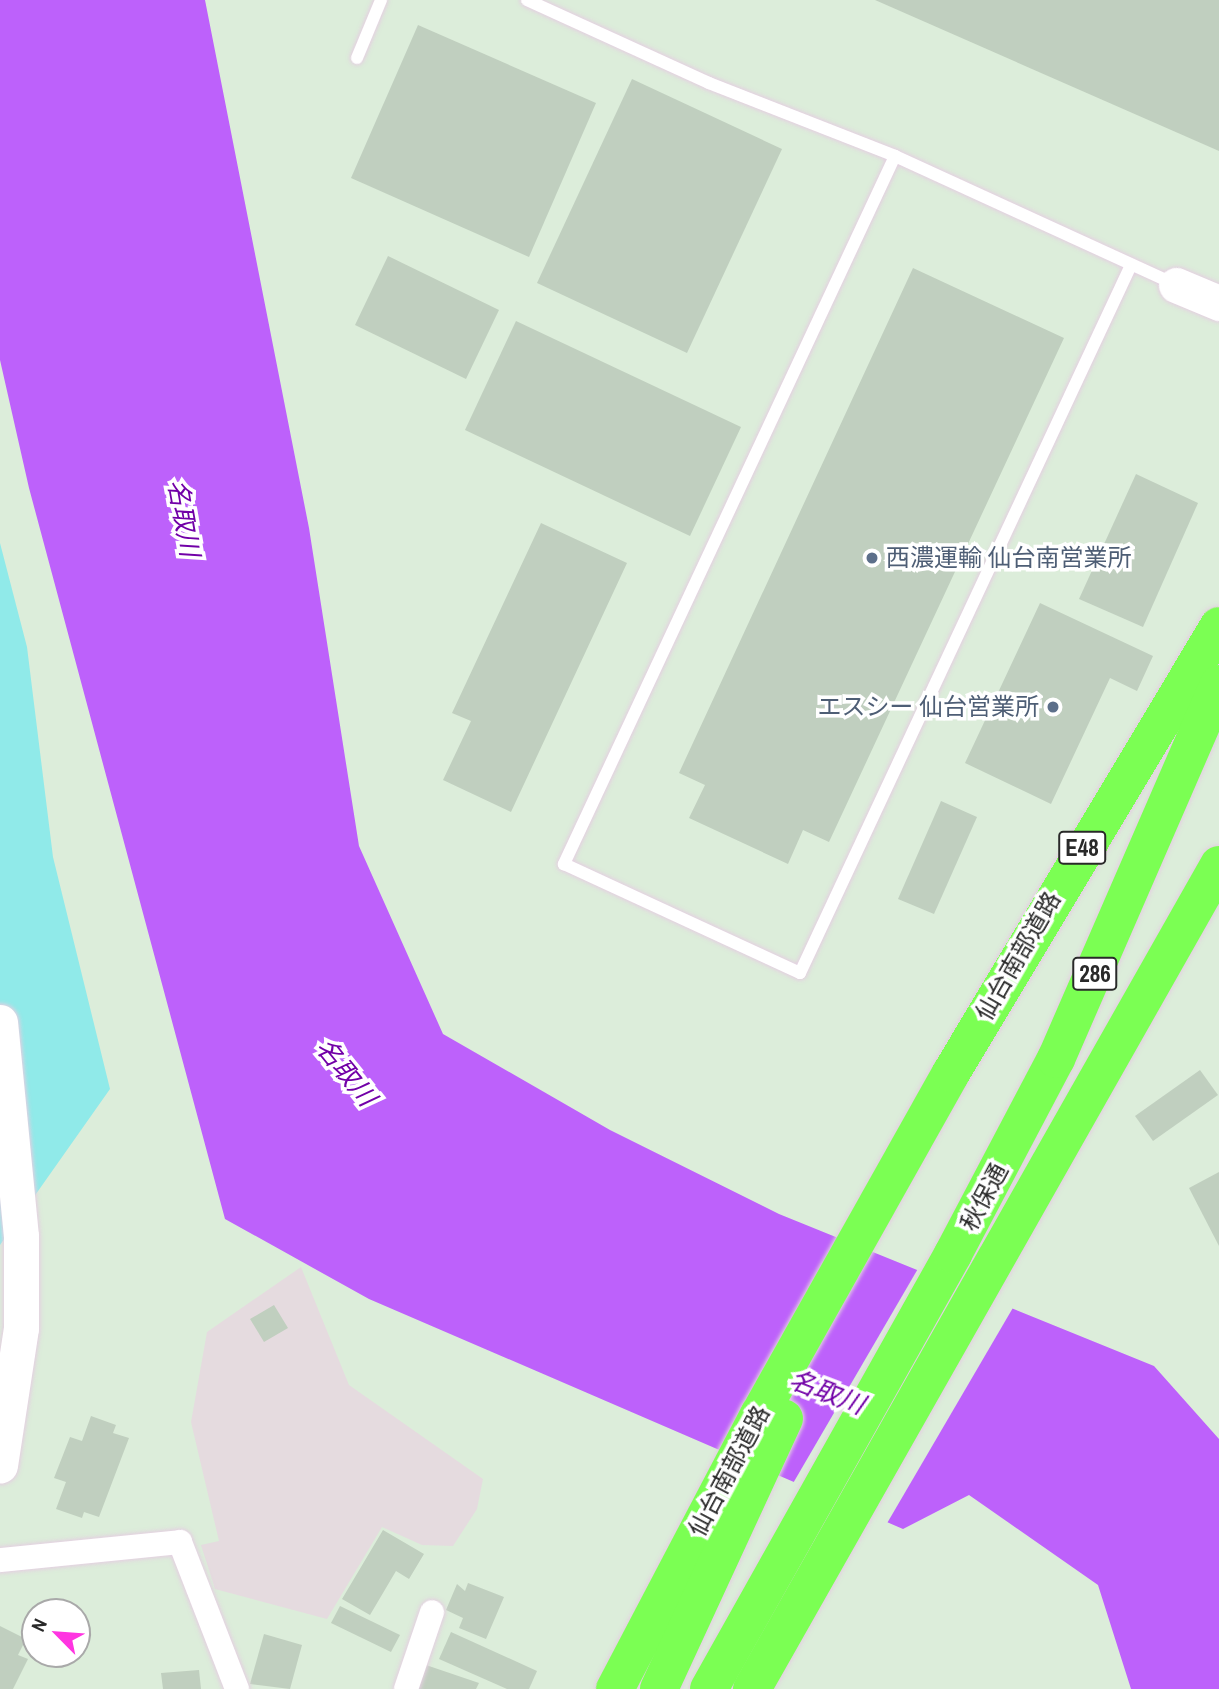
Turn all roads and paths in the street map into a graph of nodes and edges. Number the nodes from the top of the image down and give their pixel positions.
1 (382, 0) edge
2 (527, 0) edge
3 (357, 58) dead end
4 (895, 156) junction
5 (1131, 265) junction
6 (1176, 285) joint
7 (1219, 303) edge
8 (1219, 626) edge
9 (1219, 684) edge
10 (1219, 864) edge
11 (0, 1022) edge
12 (951, 1073) junction
13 (0, 1465) edge
14 (0, 1560) edge
15 (432, 1612) dead end
16 (237, 1689) edge
17 (407, 1689) edge
18 (615, 1689) edge
19 (659, 1689) edge
20 (709, 1689) edge
21 (752, 1689) edge

1 - 3 lane
2 - 4 lane
4 - 5 lane
4 - 5 lane
5 - 6 lane
6 - 7 street
8 - 12 highway, 仙台南部道路 / E48
9 - 20 highway, 秋保通 / 286
10 - 21 highway, 秋保通 / 286
11 - 13 street
12 - 18 highway, 仙台南部道路 / E48
12 - 19 highway, 仙台南部道路 / E48
14 - 16 street
15 - 17 street

